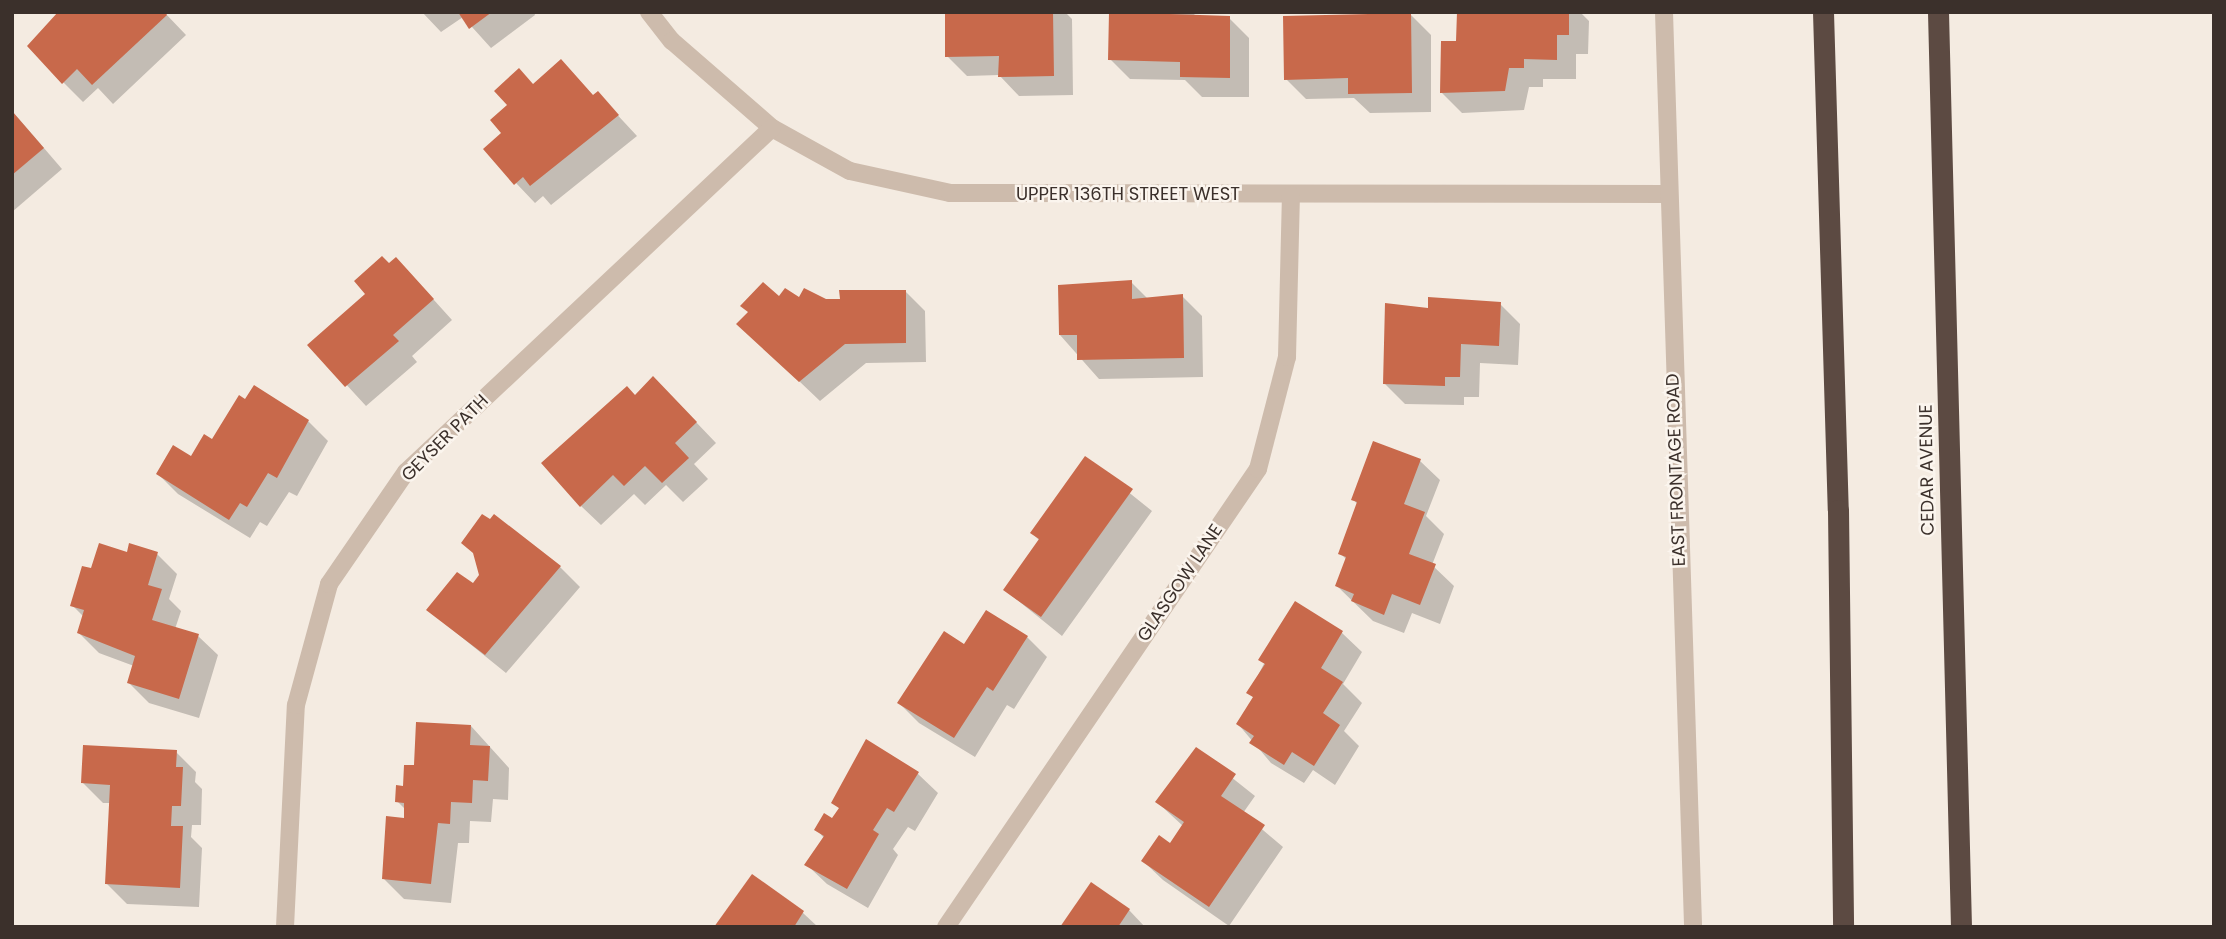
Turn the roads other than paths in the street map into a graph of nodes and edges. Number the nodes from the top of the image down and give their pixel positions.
1 (649, 12) edge
2 (1664, 12) edge
3 (1823, 12) edge
4 (1938, 12) edge
5 (772, 128) junction
6 (1668, 194) junction
7 (1291, 195) junction
8 (285, 927) edge
9 (946, 927) edge
10 (1693, 927) edge
11 (1843, 927) edge
12 (1961, 927) edge

1 - 5 street, UPPER 136TH STREET WEST
2 - 6 street, EAST FRONTAGE ROAD
3 - 11 highway
4 - 12 highway, CEDAR AVENUE
5 - 7 street, UPPER 136TH STREET WEST
5 - 8 street, GEYSER PATH
6 - 7 street, UPPER 136TH STREET WEST
6 - 10 street, EAST FRONTAGE ROAD
7 - 9 street, GLASGOW LANE

